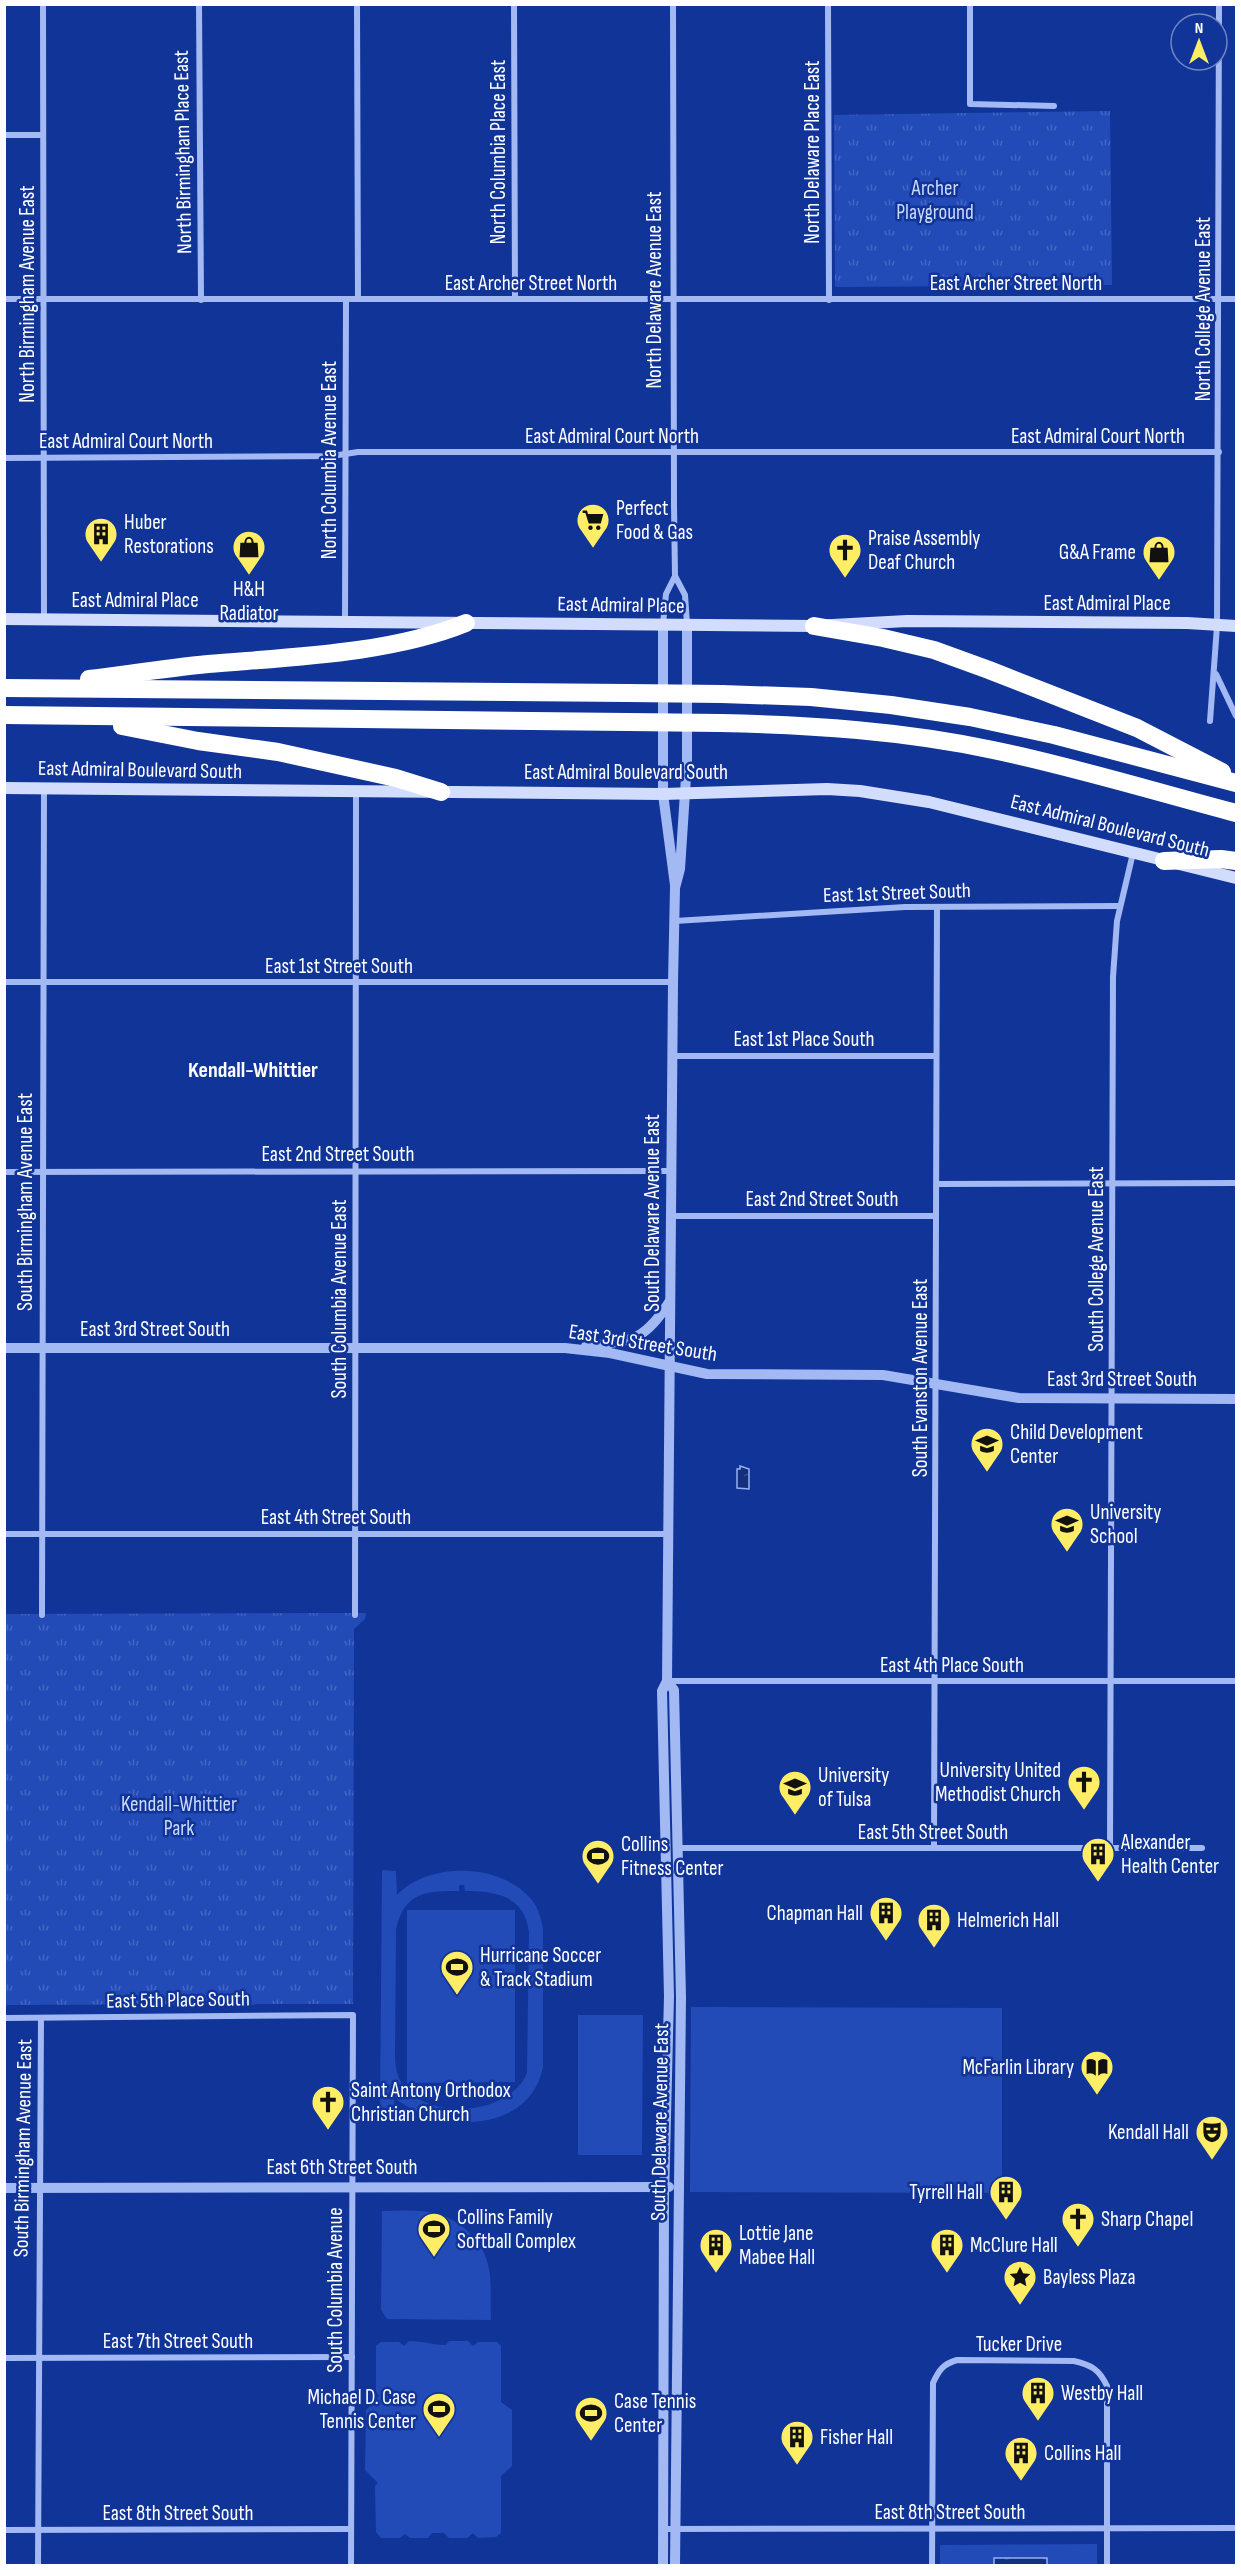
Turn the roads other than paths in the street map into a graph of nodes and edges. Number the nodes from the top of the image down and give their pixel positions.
1 (43, 4) edge
2 (198, 4) edge
3 (357, 4) edge
4 (514, 4) edge
5 (673, 4) edge
6 (828, 4) edge
7 (970, 4) edge
8 (1218, 4) edge
9 (1054, 106) dead end
10 (4, 135) edge
11 (43, 135) junction
12 (4, 299) edge
13 (44, 299) junction
14 (346, 299) junction
15 (358, 299) junction
16 (515, 299) junction
17 (674, 299) junction
18 (1219, 299) junction
19 (1236, 299) edge
20 (201, 300) junction
21 (829, 300) junction
22 (1219, 452) junction
23 (674, 453) junction
24 (345, 454) junction
25 (4, 458) edge
26 (44, 458) junction
27 (675, 576) junction
28 (4, 619) edge
29 (44, 619) junction
30 (345, 621) junction
31 (466, 623) junction
32 (663, 624) junction
33 (687, 625) junction
34 (814, 626) junction
35 (1217, 626) junction
36 (1236, 626) edge
37 (1215, 674) junction
38 (12, 688) edge
39 (4, 715) edge
40 (73, 716) junction
41 (1236, 716) edge
42 (1210, 721) dead end
43 (1236, 782) edge
44 (4, 788) edge
45 (44, 788) junction
46 (356, 791) junction
47 (441, 792) junction
48 (685, 793) junction
49 (663, 794) junction
50 (1236, 813) edge
51 (1133, 853) junction
52 (1164, 861) junction
53 (1236, 861) edge
54 (1236, 878) edge
55 (675, 888) junction
56 (1120, 906) junction
57 (937, 908) junction
58 (675, 921) junction
59 (4, 982) edge
60 (43, 982) junction
61 (356, 982) junction
62 (673, 982) junction
63 (672, 1056) junction
64 (936, 1056) junction
65 (355, 1170) junction
66 (671, 1171) junction
67 (4, 1172) edge
68 (42, 1172) junction
69 (1112, 1183) junction
70 (1236, 1183) edge
71 (937, 1184) junction
72 (671, 1216) junction
73 (936, 1216) junction
74 (671, 1301) junction
75 (4, 1348) edge
76 (42, 1348) junction
77 (355, 1348) junction
78 (565, 1348) junction
79 (671, 1367) junction
80 (936, 1383) junction
81 (1112, 1399) junction
82 (1236, 1399) edge
83 (4, 1534) edge
84 (42, 1534) junction
85 (355, 1534) junction
86 (668, 1534) junction
87 (42, 1615) dead end
88 (355, 1615) dead end
89 (667, 1681) junction
90 (935, 1681) junction
91 (1111, 1681) junction
92 (1236, 1681) edge
93 (1110, 1847) junction
94 (664, 1848) junction
95 (679, 1848) junction
96 (934, 1848) junction
97 (1202, 1848) dead end
98 (353, 2015) joint
99 (4, 2018) edge
100 (41, 2018) junction
101 (352, 2187) junction
102 (664, 2187) junction
103 (679, 2187) junction
104 (4, 2188) edge
105 (39, 2188) junction
106 (352, 2357) junction
107 (4, 2358) edge
108 (38, 2358) junction
109 (932, 2528) junction
110 (1107, 2528) junction
111 (1236, 2528) edge
112 (351, 2529) junction
113 (664, 2529) junction
114 (676, 2529) junction
115 (4, 2530) edge
116 (38, 2530) junction
117 (38, 2565) edge
118 (351, 2565) edge
119 (663, 2565) edge
120 (675, 2565) edge
121 (932, 2565) edge
122 (1107, 2565) edge

1 - 11 street, North Birmingham Avenue East
2 - 20 street, North Birmingham Place East
3 - 15 street
4 - 16 street, North Columbia Place East
5 - 17 street, North Delaware Avenue East
6 - 21 street, North Delaware Place East
7 - 9 street
8 - 18 street, North College Avenue East
10 - 11 street
11 - 13 street, North Birmingham Avenue East
12 - 13 street, East Archer Street North
13 - 20 street, East Archer Street North
13 - 26 street, North Birmingham Avenue East
14 - 15 street, East Archer Street North
14 - 20 street, East Archer Street North
14 - 24 street, North Columbia Avenue East
15 - 16 street, East Archer Street North
16 - 17 street, East Archer Street North
17 - 21 street, East Archer Street North
17 - 23 street, North Delaware Avenue East
18 - 19 street, East Archer Street North
18 - 21 street, East Archer Street North
18 - 22 street, North College Avenue East
22 - 23 street, East Admiral Court North
22 - 35 street, North College Avenue East
23 - 24 street, East Admiral Court North
23 - 27 street, North Delaware Avenue East
24 - 26 street, East Admiral Court North
24 - 30 street, North Columbia Avenue East
25 - 26 street, East Admiral Court North
26 - 29 street, North Birmingham Avenue East
27 - 32 street, North Delaware Avenue East
27 - 33 street, North Delaware Avenue East
28 - 29 main road, East Admiral Place
29 - 30 main road, East Admiral Place
30 - 31 main road, East Admiral Place
31 - 32 main road, East Admiral Place
31 - 38 highway
32 - 33 main road, East Admiral Place
32 - 49 street, North Delaware Avenue East
33 - 34 main road, East Admiral Place
33 - 48 street, North Delaware Avenue East
34 - 35 main road, East Admiral Place
34 - 43 highway
35 - 36 main road, East Admiral Place
35 - 37 street, North College Avenue East
37 - 41 street
37 - 42 street, North College Avenue East
38 - 43 highway, bridge
39 - 40 highway
40 - 47 highway
40 - 50 highway, bridge
44 - 45 main road, East Admiral Boulevard South
45 - 46 main road, East Admiral Boulevard South
45 - 60 street, South Birmingham Avenue East
46 - 47 main road, East Admiral Boulevard South
46 - 61 street
47 - 49 main road, East Admiral Boulevard South
48 - 49 main road, East Admiral Boulevard South
48 - 51 main road, East Admiral Boulevard South
48 - 55 street, South Delaware Avenue East
49 - 55 street, South Delaware Avenue East
51 - 52 main road, East Admiral Boulevard South
51 - 56 street, South College Avenue East
52 - 53 highway
52 - 54 main road, East Admiral Boulevard South
55 - 58 street, South Delaware Avenue East
56 - 57 street, East 1st Street South
56 - 69 street, South College Avenue East
57 - 58 street, East 1st Street South
57 - 64 street, South Evanston Avenue East
58 - 62 street, South Delaware Avenue East
59 - 60 street, East 1st Street South
60 - 61 street, East 1st Street South
60 - 68 street, South Birmingham Avenue East
61 - 62 street, East 1st Street South
61 - 65 street, South Columbia Avenue East
62 - 63 street, South Delaware Avenue East
63 - 64 street, East 1st Place South
63 - 66 street, South Delaware Avenue East
64 - 71 street, South Evanston Avenue East
65 - 66 street, East 2nd Street South
65 - 68 street, East 2nd Street South
65 - 77 street, South Columbia Avenue East
66 - 72 street, South Delaware Avenue East
67 - 68 street, East 2nd Street South
68 - 76 street, South Birmingham Avenue East
69 - 70 street
69 - 71 street
69 - 81 street, South College Avenue East
71 - 73 street, South Evanston Avenue East
72 - 73 street, East 2nd Street South
72 - 74 street, South Delaware Avenue East
73 - 80 street, South Evanston Avenue East
74 - 78 street
74 - 79 street, South Delaware Avenue East
75 - 76 street, East 3rd Street South
76 - 77 street, East 3rd Street South
76 - 84 street, South Birmingham Avenue East
77 - 78 street, East 3rd Street South
77 - 85 street, South Columbia Avenue East
78 - 79 street, East 3rd Street South
79 - 80 street, East 3rd Street South
79 - 86 street, South Delaware Avenue East
80 - 81 street, East 3rd Street South
80 - 90 street, South Evanston Avenue East
81 - 82 street, East 3rd Street South
81 - 91 street, South College Avenue East
83 - 84 street, East 4th Street South
84 - 85 street, East 4th Street South
84 - 87 street, South Birmingham Avenue East
85 - 86 street, East 4th Street South
85 - 88 street, South Columbia Avenue East
86 - 89 street, South Delaware Avenue East
89 - 90 street, East 4th Place South
89 - 94 street, South Delaware Avenue East
89 - 95 street, South Delaware Avenue East
90 - 91 street, East 4th Place South
90 - 96 street, South Evanston Avenue East
91 - 92 street, East 4th Place South
91 - 93 street, South College Avenue East
93 - 96 street, East 5th Street South
93 - 97 street, East 5th Street South
94 - 95 street, East 5th Street South
94 - 102 street, South Delaware Avenue East
95 - 96 street, East 5th Street South
95 - 103 street, South Delaware Avenue East
98 - 100 street, East 5th Place South
98 - 101 street, South Columbia Avenue
99 - 100 street, East 5th Place South
100 - 105 street, South Birmingham Avenue East
101 - 102 street, East 6th Street South
101 - 105 street, East 6th Street South
101 - 106 street, South Columbia Avenue
102 - 103 street, East 6th Street South
102 - 113 street, South Delaware Avenue East
103 - 114 street, South Delaware Avenue East
104 - 105 street, East 6th Street South
105 - 108 street, South Birmingham Avenue East
106 - 108 street, East 7th Street South
106 - 112 street, South Columbia Avenue
107 - 108 street, East 7th Street South
108 - 116 street, South Birmingham Avenue East
109 - 110 street, East 8th Street South
109 - 110 street, Tucker Drive
109 - 114 street, East 8th Street South
109 - 121 street, Tucker Drive
110 - 111 street, East 8th Street South
110 - 122 street, Tucker Drive
112 - 116 street, East 8th Street South
112 - 118 street, South Columbia Avenue
113 - 114 street, East 8th Street South
113 - 119 street, South Delaware Avenue East
114 - 120 street, South Delaware Avenue East
115 - 116 street, East 8th Street South
116 - 117 street, South Birmingham Avenue East

